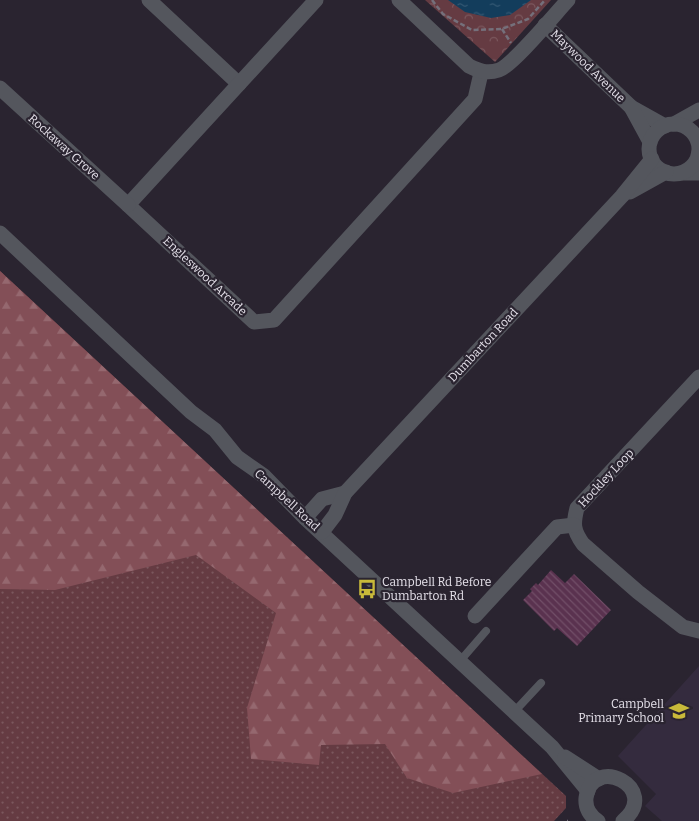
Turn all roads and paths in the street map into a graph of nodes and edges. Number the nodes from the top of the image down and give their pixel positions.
1 (149, 0) edge
2 (316, 0) edge
3 (400, 0) edge
4 (432, 0) edge
5 (544, 0) edge
6 (568, 0) edge
7 (545, 25) junction
8 (481, 72) junction
9 (239, 84) junction
10 (0, 88) edge
11 (631, 107) junction
12 (699, 110) edge
13 (669, 125) junction
14 (697, 132) edge
15 (650, 142) junction
16 (699, 153) edge
17 (652, 159) junction
18 (666, 172) junction
19 (682, 173) junction
20 (699, 173) edge
21 (622, 196) junction
22 (128, 205) junction
23 (0, 234) edge
24 (699, 378) edge
25 (344, 493) junction
26 (305, 518) junction
27 (574, 525) junction
28 (322, 532) junction
29 (475, 616) dead end
30 (486, 631) dead end
31 (699, 631) edge
32 (460, 661) junction
33 (540, 683) dead end
34 (514, 712) junction
35 (552, 747) junction
36 (599, 779) junction
37 (588, 791) junction
38 (634, 803) junction
39 (587, 808) junction
40 (578, 821) edge
41 (598, 821) edge
42 (623, 821) edge
43 (642, 821) edge

1 - 9 street
2 - 9 street
3 - 8 street
4 - 5 path
6 - 7 street
7 - 8 street
7 - 11 street, Maywood Avenue
8 - 22 street, Engleswood Arcade
9 - 22 street
10 - 22 street, Rockaway Grove
11 - 13 street, Maywood Avenue
11 - 15 street, Maywood Avenue
12 - 13 street
13 - 14 street
13 - 15 street
14 - 16 street
15 - 17 street
16 - 19 street
17 - 18 street
17 - 21 street, Dumbarton Road
18 - 19 street
18 - 21 street, Dumbarton Road
19 - 20 street
21 - 25 street, Dumbarton Road
23 - 26 street, Campbell Road
24 - 27 street, Hockley Loop
25 - 26 street, Dumbarton Road
25 - 28 street, Dumbarton Road
26 - 28 street, Campbell Road
27 - 29 street
27 - 31 street
28 - 32 street, Campbell Road
30 - 32 lane
32 - 34 street, Campbell Road
33 - 34 lane
34 - 35 street, Campbell Road
35 - 36 street, Campbell Road
35 - 37 street, Campbell Road
36 - 37 street
36 - 38 street
37 - 39 street
38 - 42 street
38 - 43 street
39 - 40 street
39 - 41 street

